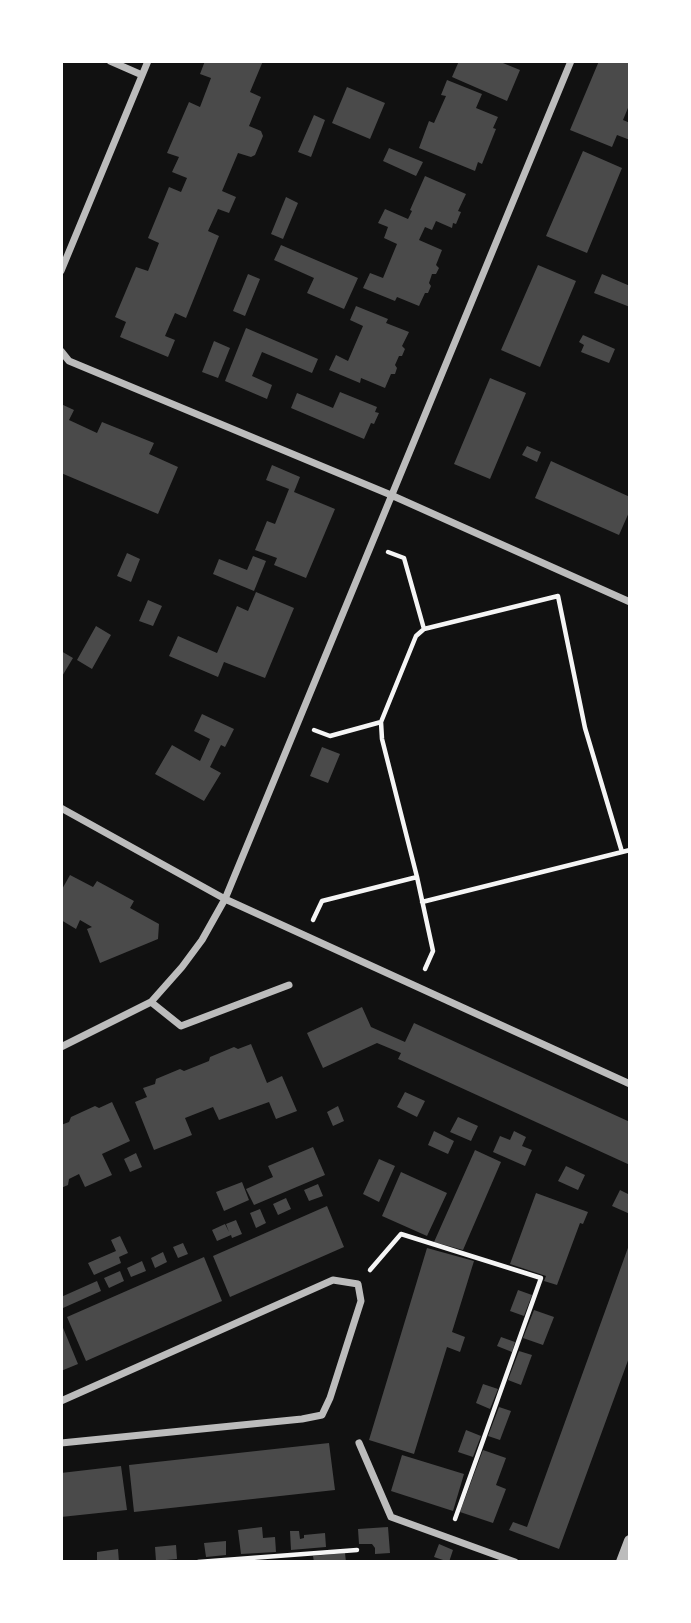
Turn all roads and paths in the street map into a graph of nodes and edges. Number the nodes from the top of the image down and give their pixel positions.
1 (110, 61) edge
2 (148, 61) edge
3 (571, 61) edge
4 (142, 75) junction
5 (61, 271) edge
6 (61, 351) edge
7 (391, 495) junction
8 (371, 544) junction
9 (630, 602) edge
10 (424, 629) junction
11 (381, 722) junction
12 (297, 723) junction
13 (61, 808) edge
14 (630, 850) edge
15 (622, 852) junction
16 (417, 877) junction
17 (225, 900) junction
18 (422, 902) junction
19 (305, 936) junction
20 (289, 985) dead end
21 (417, 987) junction
22 (151, 1002) junction
23 (61, 1046) edge
24 (630, 1084) edge
25 (358, 1284) junction
26 (61, 1401) edge
27 (61, 1443) edge
28 (359, 1443) dead end
29 (449, 1537) junction
30 (630, 1541) edge
31 (358, 1550) dead end
32 (198, 1562) edge
33 (515, 1562) edge
34 (622, 1562) edge

1 - 4 street
2 - 4 street
3 - 7 street
4 - 5 street
6 - 7 street
7 - 8 street
7 - 9 street
8 - 10 path
8 - 12 street
10 - 11 path
10 - 15 path
11 - 12 path
11 - 16 path
12 - 17 street
13 - 17 street
14 - 15 path
15 - 18 path
16 - 18 path
16 - 19 path
17 - 19 street
17 - 22 street
18 - 21 path
19 - 21 street
20 - 22 street
21 - 24 street
22 - 23 street
25 - 26 street
25 - 27 street
25 - 29 path
28 - 29 street
29 - 33 street
30 - 34 street
31 - 32 path

